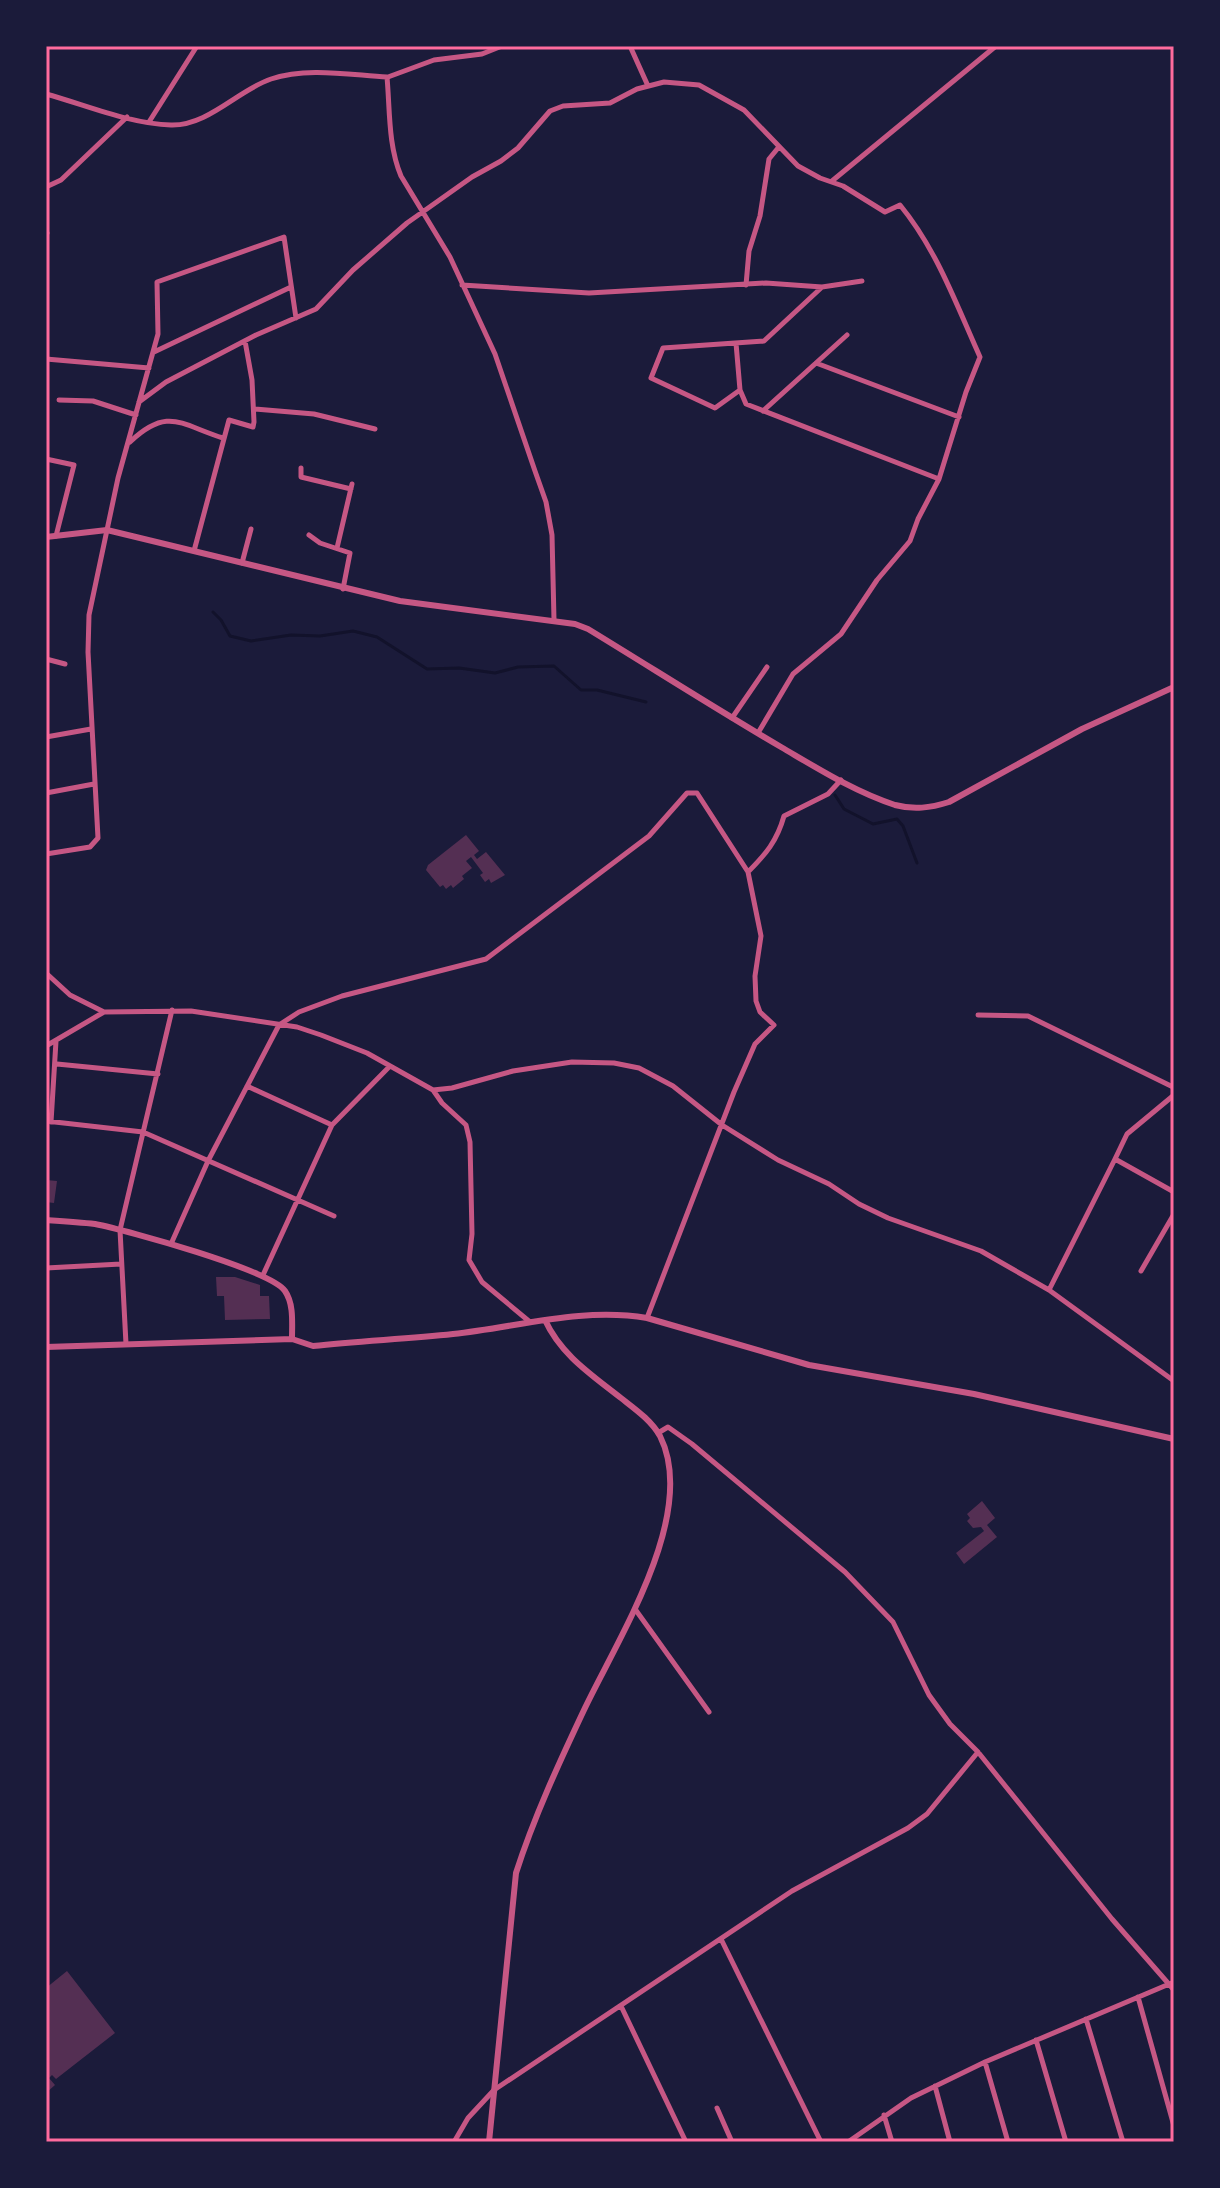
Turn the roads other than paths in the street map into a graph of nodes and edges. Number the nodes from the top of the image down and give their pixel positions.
1 (197, 46) edge
2 (502, 46) edge
3 (630, 46) edge
4 (996, 46) edge
5 (387, 77) junction
6 (648, 86) junction
7 (46, 94) edge
8 (127, 117) junction
9 (149, 122) junction
10 (778, 148) junction
11 (832, 181) junction
12 (46, 187) edge
13 (424, 212) junction
14 (862, 281) dead end
15 (462, 285) junction
16 (746, 285) junction
17 (291, 287) junction
18 (822, 287) junction
19 (296, 318) junction
20 (847, 335) dead end
21 (245, 341) junction
22 (736, 343) junction
23 (153, 353) junction
24 (46, 359) edge
25 (816, 363) junction
26 (149, 368) junction
27 (740, 390) junction
28 (59, 400) dead end
29 (139, 402) junction
30 (255, 409) junction
31 (763, 411) junction
32 (136, 415) junction
33 (959, 417) junction
34 (375, 429) dead end
35 (223, 438) junction
36 (130, 442) junction
37 (46, 459) edge
38 (301, 468) dead end
39 (939, 479) junction
40 (251, 529) dead end
41 (107, 530) junction
42 (309, 535) dead end
43 (56, 536) junction
44 (46, 539) edge
45 (337, 548) junction
46 (194, 551) junction
47 (242, 563) junction
48 (343, 589) junction
49 (554, 620) junction
50 (46, 659) edge
51 (65, 664) dead end
52 (767, 667) dead end
53 (1174, 687) edge
54 (732, 718) junction
55 (91, 729) junction
56 (758, 733) junction
57 (46, 737) edge
58 (841, 780) junction
59 (94, 784) junction
60 (46, 793) edge
61 (46, 854) edge
62 (748, 872) junction
63 (46, 973) edge
64 (172, 1010) junction
65 (104, 1012) junction
66 (978, 1015) dead end
67 (279, 1025) junction
68 (56, 1041) junction
69 (46, 1046) edge
70 (57, 1064) junction
71 (390, 1066) junction
72 (158, 1074) junction
73 (247, 1086) junction
74 (1174, 1088) edge
75 (433, 1090) junction
76 (48, 1121) edge
77 (332, 1125) junction
78 (722, 1125) junction
79 (143, 1132) junction
80 (1115, 1159) junction
81 (208, 1161) junction
82 (1174, 1192) edge
83 (296, 1201) junction
84 (1174, 1214) edge
85 (334, 1216) dead end
86 (46, 1220) edge
87 (120, 1230) junction
88 (171, 1245) junction
89 (121, 1264) junction
90 (46, 1268) edge
91 (1141, 1271) dead end
92 (263, 1275) junction
93 (1049, 1290) junction
94 (647, 1318) junction
95 (545, 1320) junction
96 (530, 1323) junction
97 (292, 1339) junction
98 (126, 1344) junction
99 (46, 1347) edge
100 (1174, 1381) edge
101 (658, 1433) junction
102 (1174, 1439) edge
103 (634, 1608) junction
104 (709, 1712) dead end
105 (978, 1752) junction
106 (721, 1939) junction
107 (1171, 1983) edge
108 (1174, 1990) edge
109 (1138, 1997) junction
110 (621, 2006) junction
111 (1086, 2019) junction
112 (1036, 2040) junction
113 (985, 2062) junction
114 (935, 2086) junction
115 (494, 2090) junction
116 (717, 2108) dead end
117 (884, 2115) junction
118 (1174, 2126) edge
119 (454, 2142) edge
120 (489, 2142) edge
121 (686, 2142) edge
122 (732, 2142) edge
123 (821, 2142) edge
124 (848, 2142) edge
125 (892, 2142) edge
126 (950, 2142) edge
127 (1008, 2142) edge
128 (1066, 2142) edge
129 (1123, 2142) edge

1 - 9 street
2 - 5 street
3 - 6 street
4 - 11 street
5 - 9 street
5 - 13 street
6 - 10 street
6 - 13 street
7 - 8 street
8 - 9 street
8 - 12 street
10 - 11 street
10 - 16 street
11 - 33 street
13 - 15 street
13 - 19 street
14 - 18 street
15 - 16 street
15 - 49 street
16 - 18 street
17 - 19 street
17 - 23 street
17 - 23 street
18 - 22 street
19 - 21 street
20 - 25 street
21 - 29 street
21 - 30 street
22 - 27 street
22 - 27 street
23 - 26 street
24 - 26 street
25 - 31 street
25 - 33 street
26 - 29 street
27 - 31 street
28 - 32 street
29 - 32 street
30 - 34 street
30 - 35 street
31 - 39 street
32 - 36 street
33 - 39 street
35 - 36 street
35 - 46 street
36 - 41 street
37 - 43 street
38 - 45 street
39 - 56 street
40 - 47 street
41 - 43 street
41 - 46 street
41 - 55 street
42 - 45 street
43 - 44 street
45 - 48 street
46 - 47 street
47 - 48 street
48 - 49 street
49 - 54 street
50 - 51 street
52 - 54 street
53 - 58 street
54 - 56 street
55 - 57 street
55 - 59 street
56 - 58 street
58 - 62 street
59 - 60 street
59 - 61 street
62 - 67 street
62 - 78 street
63 - 65 street
64 - 65 street
64 - 67 street
64 - 72 street
65 - 68 street
66 - 74 street
67 - 71 street
67 - 73 street
68 - 69 street
68 - 70 street
70 - 72 street
70 - 76 street
71 - 75 street
71 - 77 street
72 - 79 street
73 - 77 street
73 - 81 street
74 - 80 street
75 - 78 street
75 - 96 street
76 - 79 street
77 - 83 street
78 - 93 street
78 - 94 street
79 - 81 street
79 - 87 street
80 - 82 street
80 - 93 street
81 - 83 street
81 - 88 street
83 - 85 street
83 - 92 street
84 - 91 street
86 - 87 street
87 - 88 street
87 - 89 street
88 - 92 street
89 - 90 street
89 - 98 street
92 - 97 street
93 - 100 street
94 - 95 street
94 - 102 street
95 - 96 street
95 - 101 street
96 - 97 street
97 - 98 street
98 - 99 street
101 - 103 street
101 - 105 street
103 - 104 street
103 - 115 street
105 - 106 street
105 - 107 street
106 - 110 street
106 - 123 street
107 - 108 street
107 - 109 street
109 - 111 street
109 - 118 street
110 - 115 street
110 - 121 street
111 - 112 street
111 - 129 street
112 - 113 street
112 - 128 street
113 - 114 street
113 - 127 street
114 - 117 street
114 - 126 street
115 - 119 street
115 - 120 street
116 - 122 street
117 - 124 street
117 - 125 street

